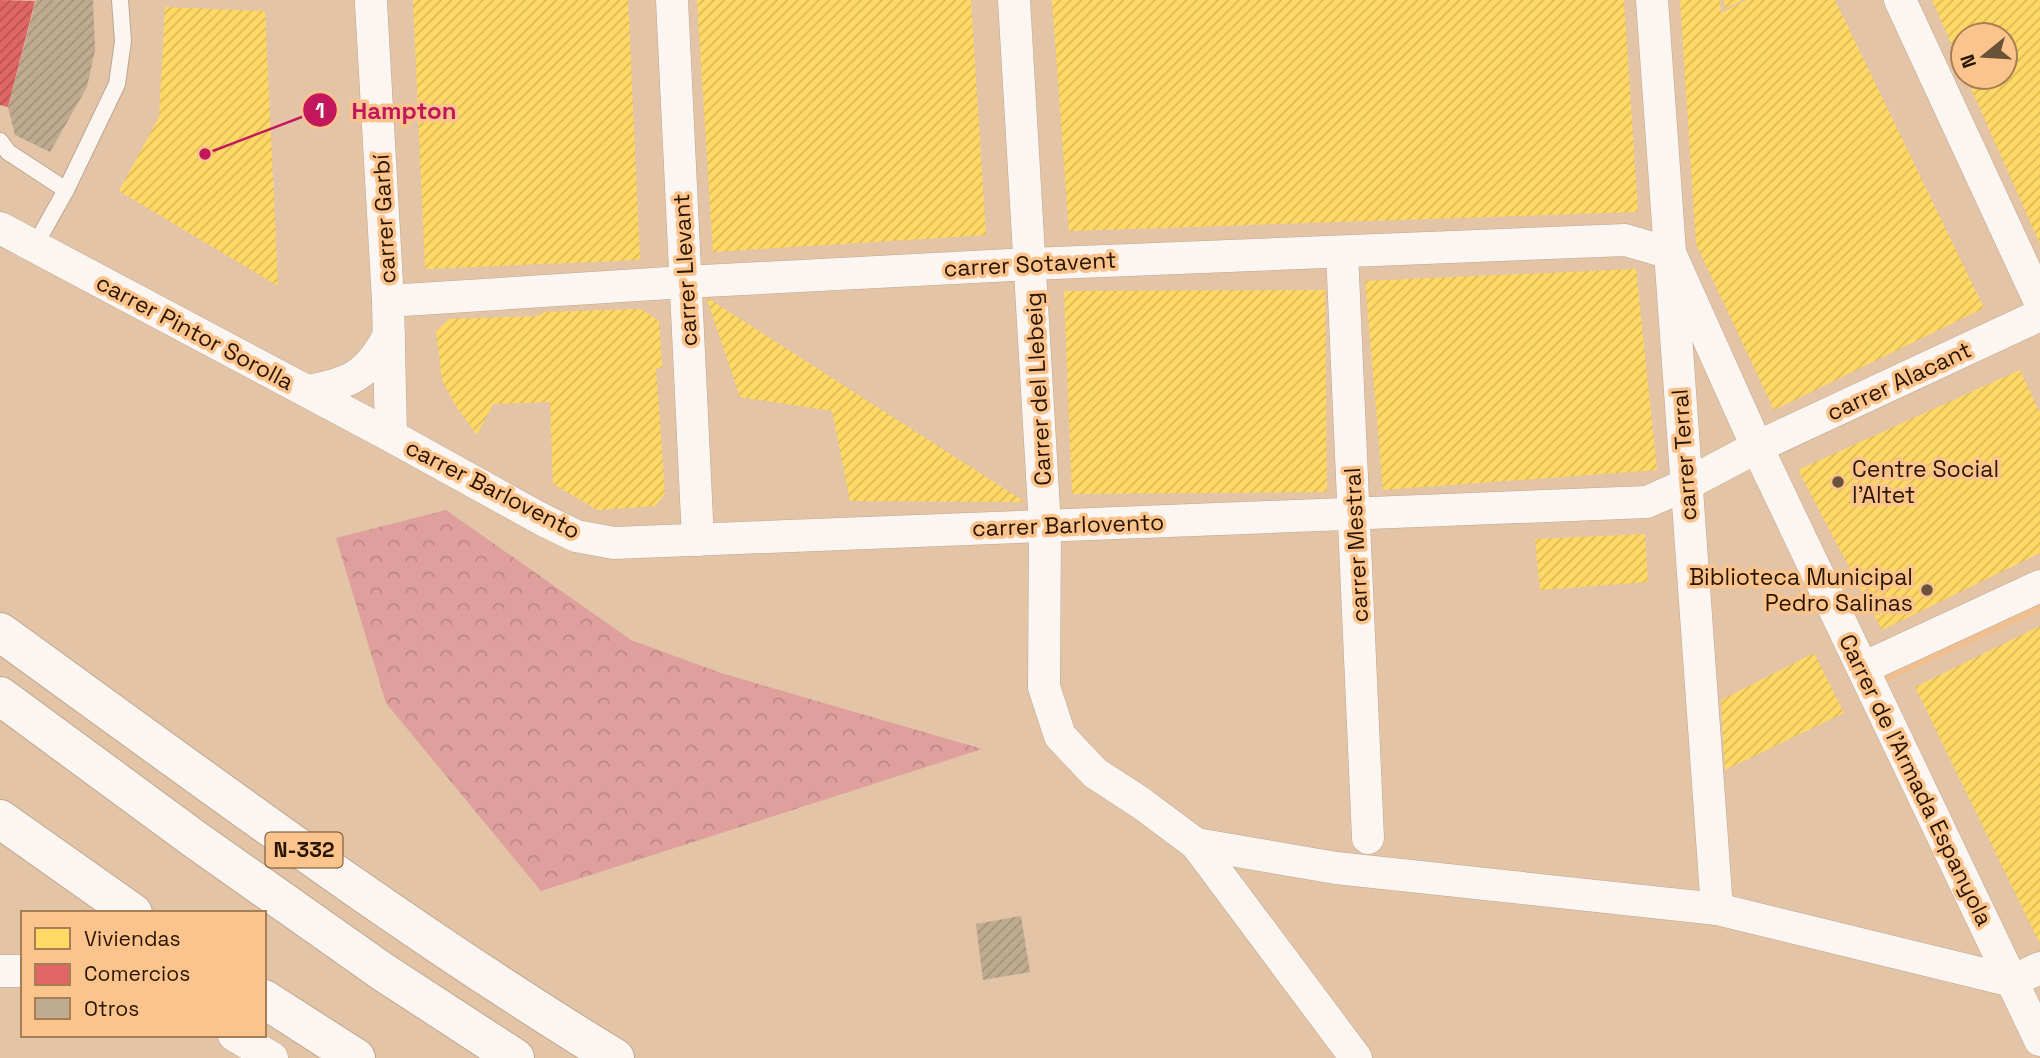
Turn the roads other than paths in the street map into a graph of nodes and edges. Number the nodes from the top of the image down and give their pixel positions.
1 (120, 0) edge
2 (672, 0) edge
3 (1014, 0) edge
4 (1652, 0) edge
5 (1900, 0) edge
6 (371, 1) edge
7 (0, 141) edge
8 (66, 190) junction
9 (0, 228) edge
10 (34, 247) junction
11 (1342, 252) junction
12 (1670, 253) junction
13 (1030, 264) junction
14 (685, 282) junction
15 (388, 301) junction
16 (2040, 302) edge
17 (2040, 315) edge
18 (389, 335) junction
19 (307, 391) junction
20 (391, 436) junction
21 (1757, 447) junction
22 (1686, 484) junction
23 (1355, 514) junction
24 (1045, 526) junction
25 (698, 540) junction
26 (2040, 586) edge
27 (0, 632) edge
28 (1863, 668) junction
29 (0, 696) edge
30 (0, 819) edge
31 (1368, 838) dead end
32 (1196, 844) junction
33 (1717, 909) junction
34 (130, 911) edge
35 (0, 971) edge
36 (21, 971) edge
37 (2026, 974) edge
38 (266, 1000) edge
39 (237, 1037) edge
40 (2040, 1040) edge
41 (272, 1058) edge
42 (356, 1058) edge
43 (515, 1058) edge
44 (615, 1058) edge
45 (1356, 1058) edge

1 - 8 lane
2 - 14 street, carrer Llevant
3 - 13 street, Carrer del Llebeig
4 - 12 street, carrer Terral
5 - 16 street
6 - 15 street, carrer Garbí
7 - 8 lane
8 - 10 lane
9 - 10 street, carrer Pintor Sorolla
10 - 19 street, carrer Pintor Sorolla
11 - 12 street, carrer Sotavent
11 - 13 street, carrer Sotavent
11 - 23 street, carrer Mestral
12 - 21 street, Carrer de l'Armada Espanyola
12 - 22 street, carrer Terral
13 - 14 street, carrer Sotavent
13 - 24 street, Carrer del Llebeig
14 - 15 street, carrer Sotavent
14 - 25 street, carrer Llevant
15 - 18 street, carrer Garbí
17 - 21 street, carrer Alacant
18 - 19 street
18 - 20 street, carrer Garbí
19 - 20 street, carrer Pintor Sorolla
20 - 25 street, carrer Barlovento
21 - 22 street, carrer Barlovento
21 - 28 street, Carrer de l'Armada Espanyola
22 - 23 street, carrer Barlovento
22 - 33 street, carrer Terral
23 - 24 street, carrer Barlovento
23 - 31 street, carrer Mestral
24 - 25 street, carrer Barlovento
24 - 32 street, Carrer del Llebeig
26 - 28 street
27 - 44 highway, N-332
28 - 37 street, Carrer de l'Armada Espanyola
29 - 43 highway, N-332
30 - 34 highway
32 - 33 street
32 - 45 street
33 - 37 street
35 - 36 street
37 - 40 street, Carrer de l'Armada Espanyola
38 - 42 highway
39 - 41 street

